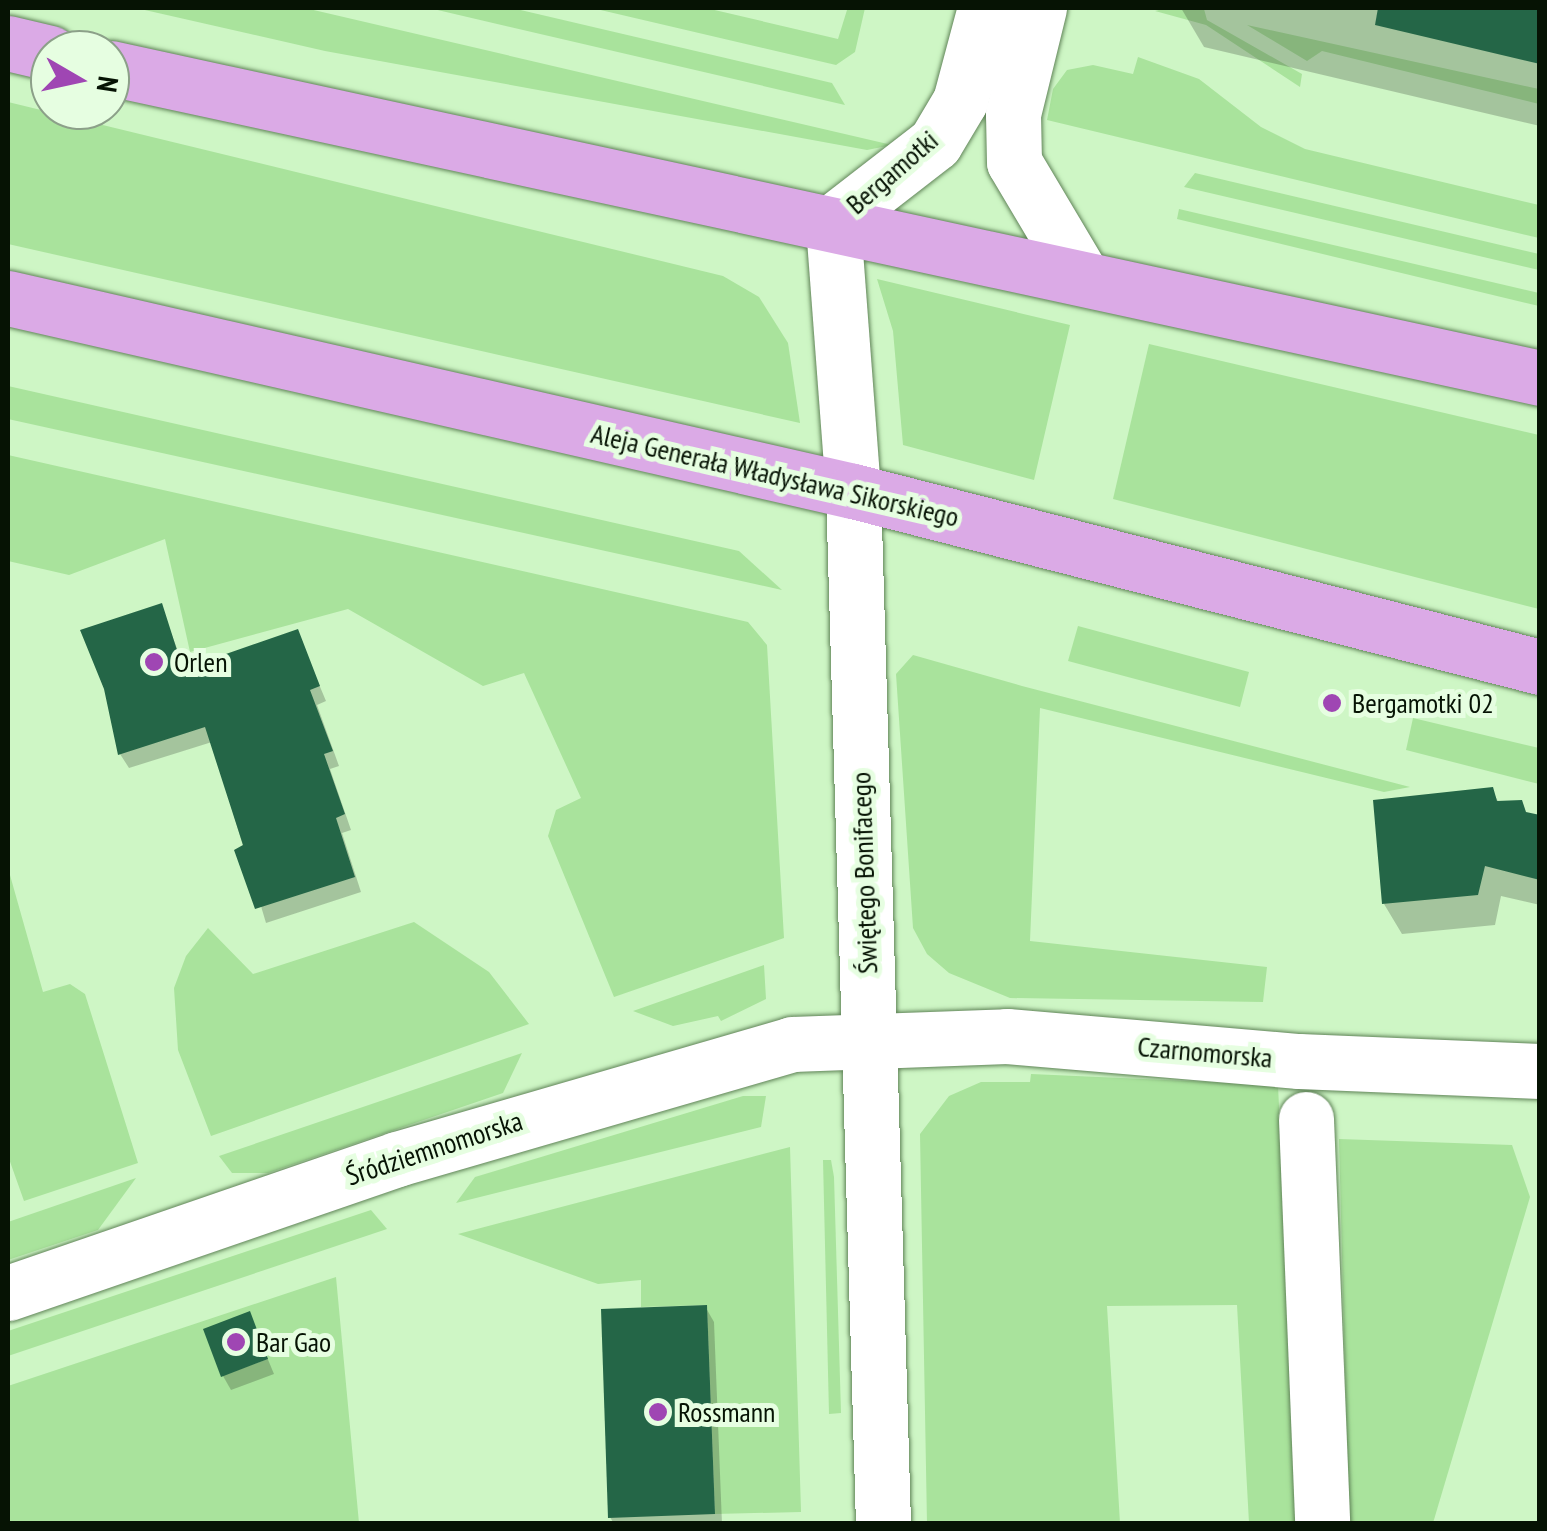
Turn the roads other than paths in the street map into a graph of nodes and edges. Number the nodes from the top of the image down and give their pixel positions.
1 (986, 8) edge
2 (1039, 8) edge
3 (130, 72) edge
4 (833, 222) junction
5 (1084, 278) junction
6 (8, 298) edge
7 (1540, 378) edge
8 (853, 491) junction
9 (1540, 667) edge
10 (870, 1038) junction
11 (1540, 1071) edge
12 (1306, 1119) dead end
13 (8, 1293) edge
14 (884, 1524) edge
15 (1322, 1524) edge

1 - 4 street, Bergamotki
2 - 5 street
3 - 4 main road
4 - 5 main road
4 - 8 street, Świętego Bonifacego
5 - 7 main road
6 - 8 main road, Aleja Generała Władysława Sikorskiego
8 - 9 main road, Aleja Generała Władysława Sikorskiego
8 - 10 street, Świętego Bonifacego
10 - 11 street, Czarnomorska
10 - 13 street, Śródziemnomorska
10 - 14 street, Świętego Bonifacego
12 - 15 street

